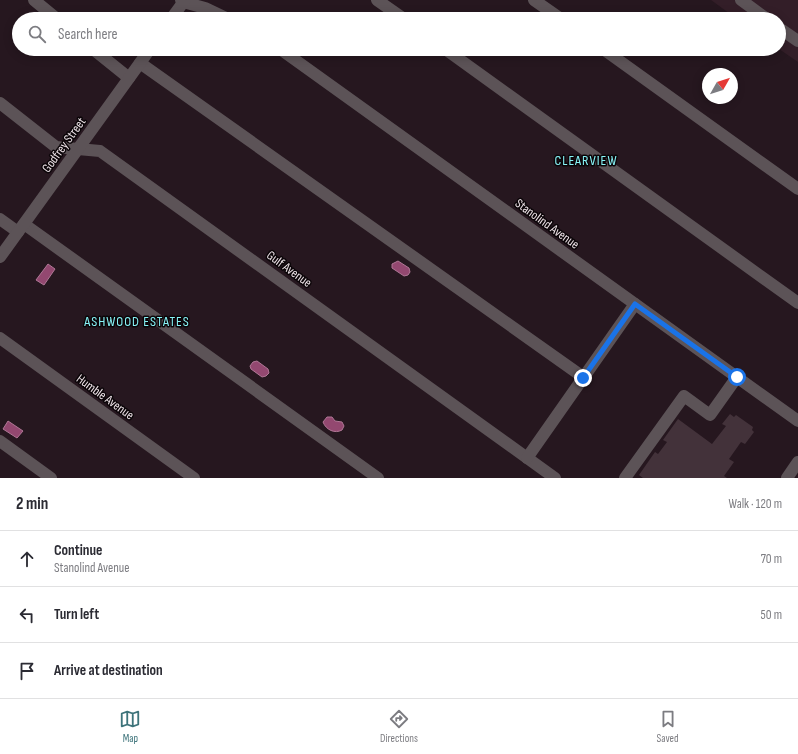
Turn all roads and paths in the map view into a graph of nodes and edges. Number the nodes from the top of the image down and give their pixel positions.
1 (34, 0) edge
2 (377, 0) edge
3 (534, 0) edge
4 (741, 0) edge
5 (183, 1) edge
6 (49, 12) edge
7 (176, 12) edge
8 (213, 12) edge
9 (394, 12) edge
10 (551, 12) edge
11 (757, 12) edge
12 (786, 33) edge
13 (798, 41) edge
14 (102, 56) edge
15 (145, 56) edge
16 (290, 56) edge
17 (456, 56) edge
18 (613, 56) edge
19 (140, 63) junction
20 (129, 78) junction
21 (0, 103) edge
22 (79, 148) junction
23 (798, 189) edge
24 (0, 219) edge
25 (21, 228) junction
26 (0, 257) edge
27 (798, 303) edge
28 (635, 304) junction
29 (0, 338) edge
30 (737, 377) junction
31 (583, 378) junction
32 (798, 421) edge
33 (0, 441) edge
34 (527, 458) junction
35 (798, 462) edge
36 (51, 478) edge
37 (194, 478) edge
38 (378, 478) edge
39 (555, 478) edge
40 (625, 478) edge
41 (787, 478) edge

1 - 6 street
2 - 9 street
3 - 10 street
4 - 11 street
5 - 7 street
5 - 8 street
12 - 13 street
14 - 20 street
15 - 19 street, Godfrey Street
16 - 28 street, Stanolind Avenue
17 - 27 street
18 - 23 street
19 - 20 street, Godfrey Street
19 - 31 street
20 - 22 street, Godfrey Street
21 - 22 street, Gulf Avenue
22 - 25 street, Godfrey Street
22 - 34 street, Gulf Avenue
24 - 25 street
25 - 26 street, Godfrey Street
25 - 38 street
28 - 30 street, Stanolind Avenue
28 - 31 street
29 - 37 street, Humble Avenue
30 - 32 street, Stanolind Avenue
30 - 40 street
31 - 34 street
33 - 36 street
34 - 39 street, Gulf Avenue
35 - 41 street

